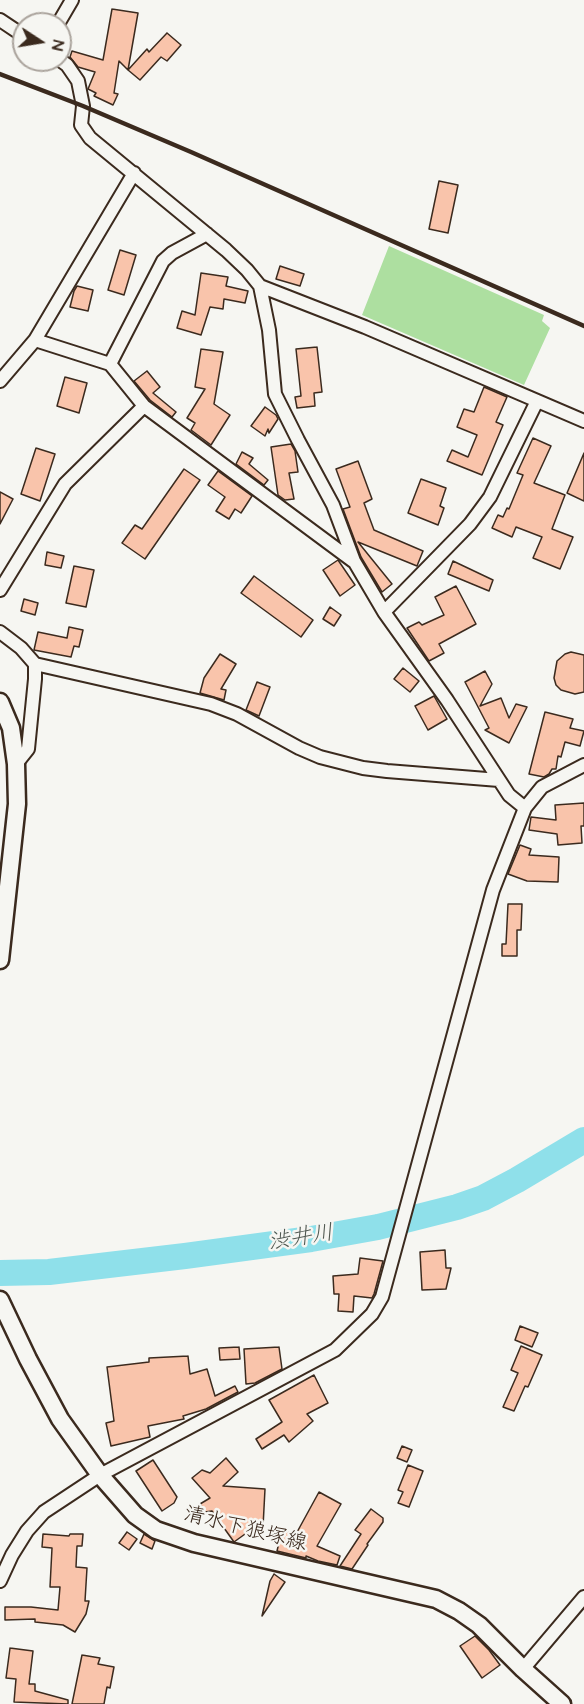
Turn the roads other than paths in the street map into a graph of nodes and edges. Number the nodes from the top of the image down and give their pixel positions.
1 (72, 72) edge
2 (134, 173) junction
3 (207, 234) junction
4 (260, 286) junction
5 (35, 340) junction
6 (110, 364) junction
7 (0, 381) edge
8 (537, 401) junction
9 (144, 406) junction
10 (584, 421) edge
11 (354, 561) junction
12 (0, 590) edge
13 (384, 612) junction
14 (0, 632) edge
15 (35, 664) junction
16 (0, 702) edge
17 (16, 764) junction
18 (584, 765) edge
19 (500, 780) junction
20 (525, 808) junction
21 (0, 960) edge
22 (0, 1300) edge
23 (100, 1475) junction
24 (0, 1581) edge
25 (584, 1597) edge
26 (524, 1669) junction
27 (562, 1704) edge

1 - 2 street
2 - 3 street
2 - 5 street
3 - 4 street
3 - 6 street
4 - 8 street
4 - 11 street
5 - 6 street
5 - 7 street
6 - 9 street
8 - 10 street
8 - 13 street
9 - 11 street
9 - 12 street
11 - 13 street
13 - 19 street
14 - 15 street
15 - 17 street
15 - 19 street
16 - 17 main road
17 - 21 main road
18 - 20 street
19 - 20 street
20 - 23 street
22 - 23 main road, 清水下狼塚線
23 - 24 street
23 - 26 main road, 清水下狼塚線
25 - 26 street
26 - 27 main road, 清水下狼塚線

